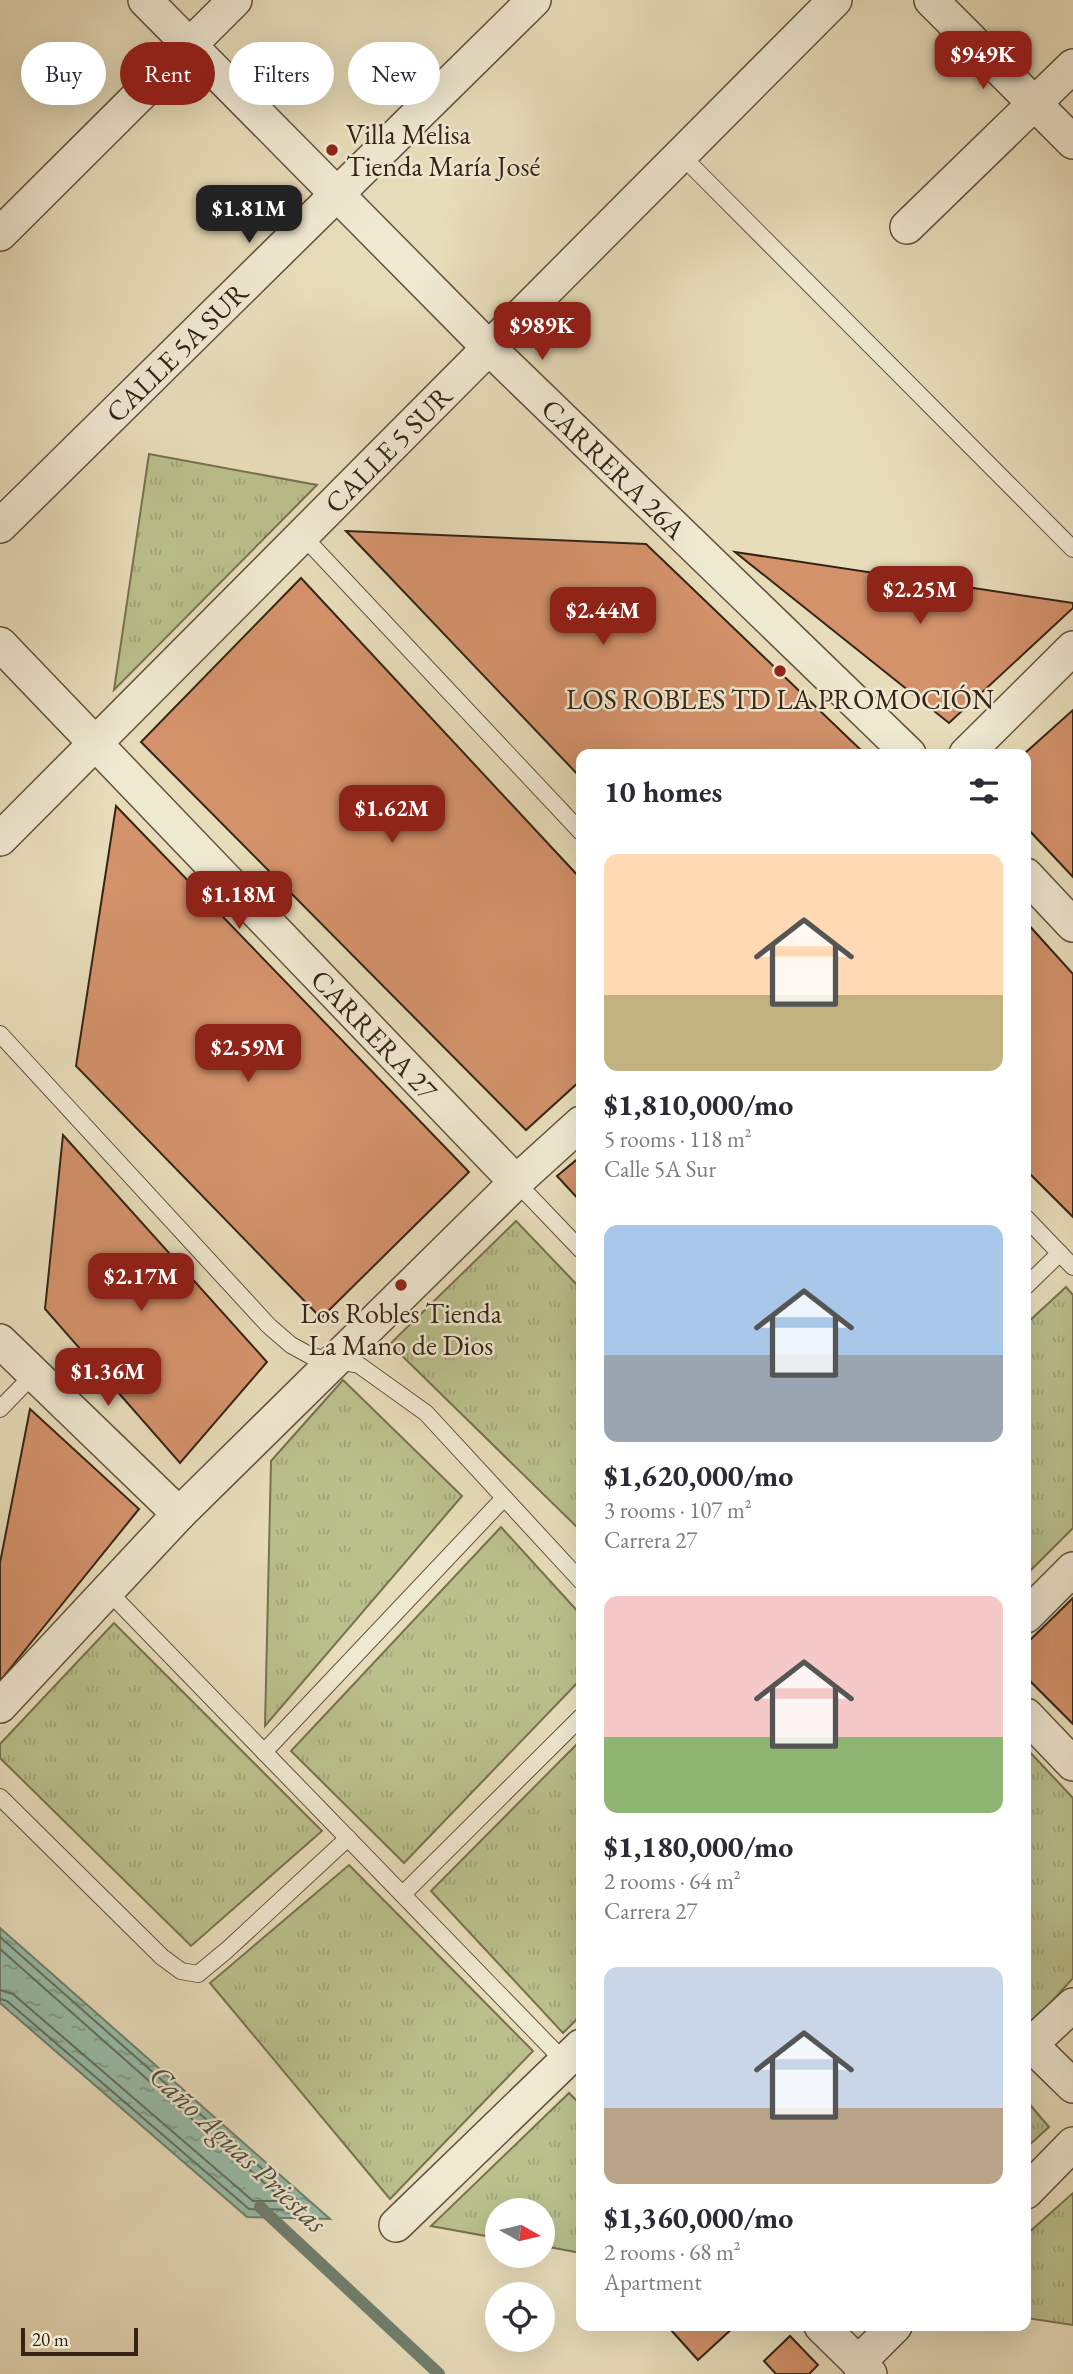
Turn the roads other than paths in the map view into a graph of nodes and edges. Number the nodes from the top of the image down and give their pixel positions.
1 (145, 0) edge
2 (235, 0) edge
3 (534, 0) edge
4 (835, 0) edge
5 (932, 0) edge
6 (188, 42) edge
7 (192, 42) edge
8 (1073, 66) edge
9 (215, 69) edge
10 (1034, 104) junction
11 (129, 105) edge
12 (1073, 142) edge
13 (681, 155) junction
14 (339, 195) junction
15 (907, 227) dead end
16 (0, 234) edge
17 (489, 348) junction
18 (0, 526) edge
19 (302, 536) junction
20 (1073, 549) edge
21 (0, 644) edge
22 (1073, 648) edge
23 (96, 742) junction
24 (904, 749) edge
25 (971, 749) edge
26 (576, 827) edge
27 (0, 839) edge
28 (1031, 880) edge
29 (1073, 925) edge
30 (0, 1034) edge
31 (576, 1128) edge
32 (516, 1182) junction
33 (1031, 1223) edge
34 (576, 1245) edge
35 (1059, 1253) junction
36 (1073, 1267) edge
37 (1031, 1281) edge
38 (0, 1341) edge
39 (337, 1359) junction
40 (34, 1374) junction
41 (0, 1409) edge
42 (504, 1498) junction
43 (179, 1514) junction
44 (1073, 1569) edge
45 (576, 1576) edge
46 (106, 1589) junction
47 (1031, 1611) edge
48 (0, 1706) edge
49 (1031, 1720) edge
50 (576, 1722) edge
51 (264, 1752) junction
52 (1073, 1764) edge
53 (0, 1797) edge
54 (348, 1838) junction
55 (403, 1894) junction
56 (1073, 2005) edge
57 (1031, 2040) edge
58 (1031, 2046) edge
59 (576, 2062) edge
60 (1073, 2086) edge
61 (1073, 2144) edge
62 (1031, 2187) edge
63 (396, 2225) dead end
64 (826, 2331) edge
65 (891, 2331) edge
66 (864, 2368) edge

1 - 6 street, CARRERA 26A
2 - 7 street
3 - 14 street, CALLE 5A SUR
4 - 13 street, CALLE 5 SUR
5 - 10 street
8 - 10 street
9 - 14 street, CARRERA 26A
10 - 12 street
10 - 15 street
11 - 16 street
13 - 17 street, CALLE 5 SUR
13 - 20 lane
14 - 17 street, CARRERA 26A
14 - 18 street, CALLE 5A SUR
17 - 19 street, CALLE 5 SUR
17 - 24 street, CARRERA 26A
19 - 23 street, CALLE 5 SUR
19 - 26 lane
21 - 23 street, CARRERA 27
22 - 25 street
23 - 27 street, CALLE 5 SUR
23 - 32 street, CARRERA 27
28 - 29 street
30 - 39 lane
31 - 32 street
32 - 34 lane
32 - 39 street
33 - 35 lane
35 - 36 lane
35 - 37 lane
38 - 40 street
39 - 42 lane
39 - 43 street
40 - 41 lane
40 - 43 street
42 - 45 lane
42 - 51 lane
43 - 46 street
44 - 47 street
46 - 48 street
46 - 51 lane
49 - 52 street
50 - 55 lane
51 - 54 lane
53 - 54 lane
54 - 55 lane
55 - 59 lane
56 - 57 street
58 - 60 street
59 - 63 street
61 - 62 street
64 - 66 street
65 - 66 street

